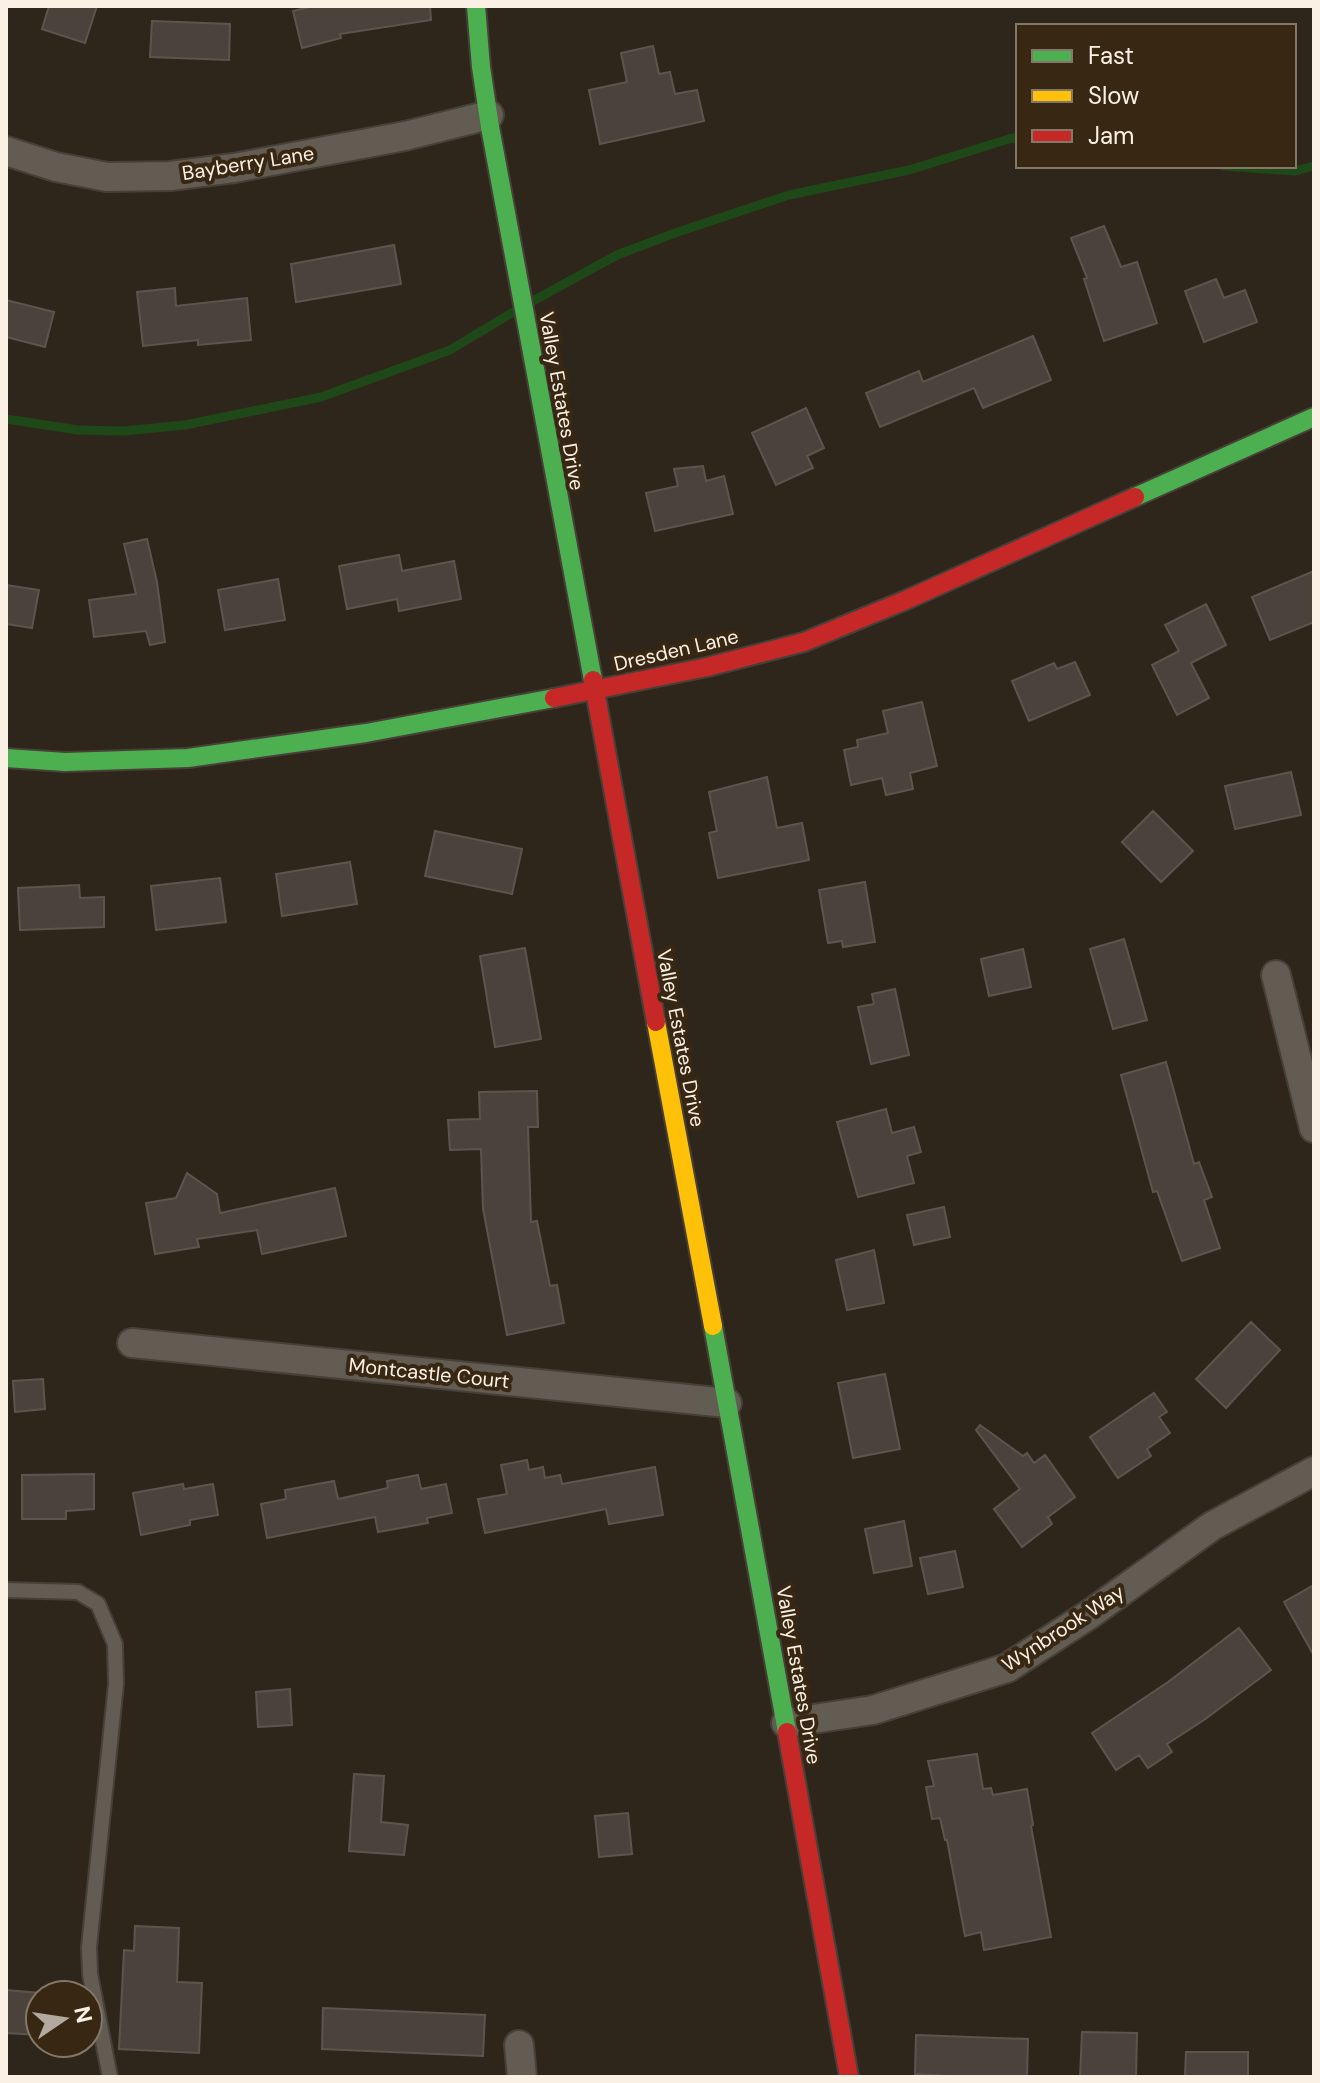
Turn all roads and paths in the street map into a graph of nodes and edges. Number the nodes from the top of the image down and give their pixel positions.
1 (476, 6) edge
2 (489, 115) junction
3 (6, 151) edge
4 (1314, 417) edge
5 (595, 691) junction
6 (6, 758) edge
7 (1276, 975) dead end
8 (1314, 1128) edge
9 (132, 1343) dead end
10 (727, 1403) junction
11 (1314, 1471) edge
12 (6, 1590) edge
13 (786, 1723) junction
14 (519, 2045) dead end
15 (110, 2077) edge
16 (522, 2077) edge
17 (849, 2077) edge

1 - 2 street, Valley Estates Drive
2 - 3 street, Bayberry Lane
2 - 5 street, Valley Estates Drive
4 - 5 street, Dresden Lane
5 - 6 street, Dresden Lane
5 - 10 street, Valley Estates Drive
7 - 8 street
9 - 10 street, Montcastle Court
10 - 13 street, Valley Estates Drive
11 - 13 street, Wynbrook Way
12 - 15 lane
13 - 17 street, Valley Estates Drive
14 - 16 street

